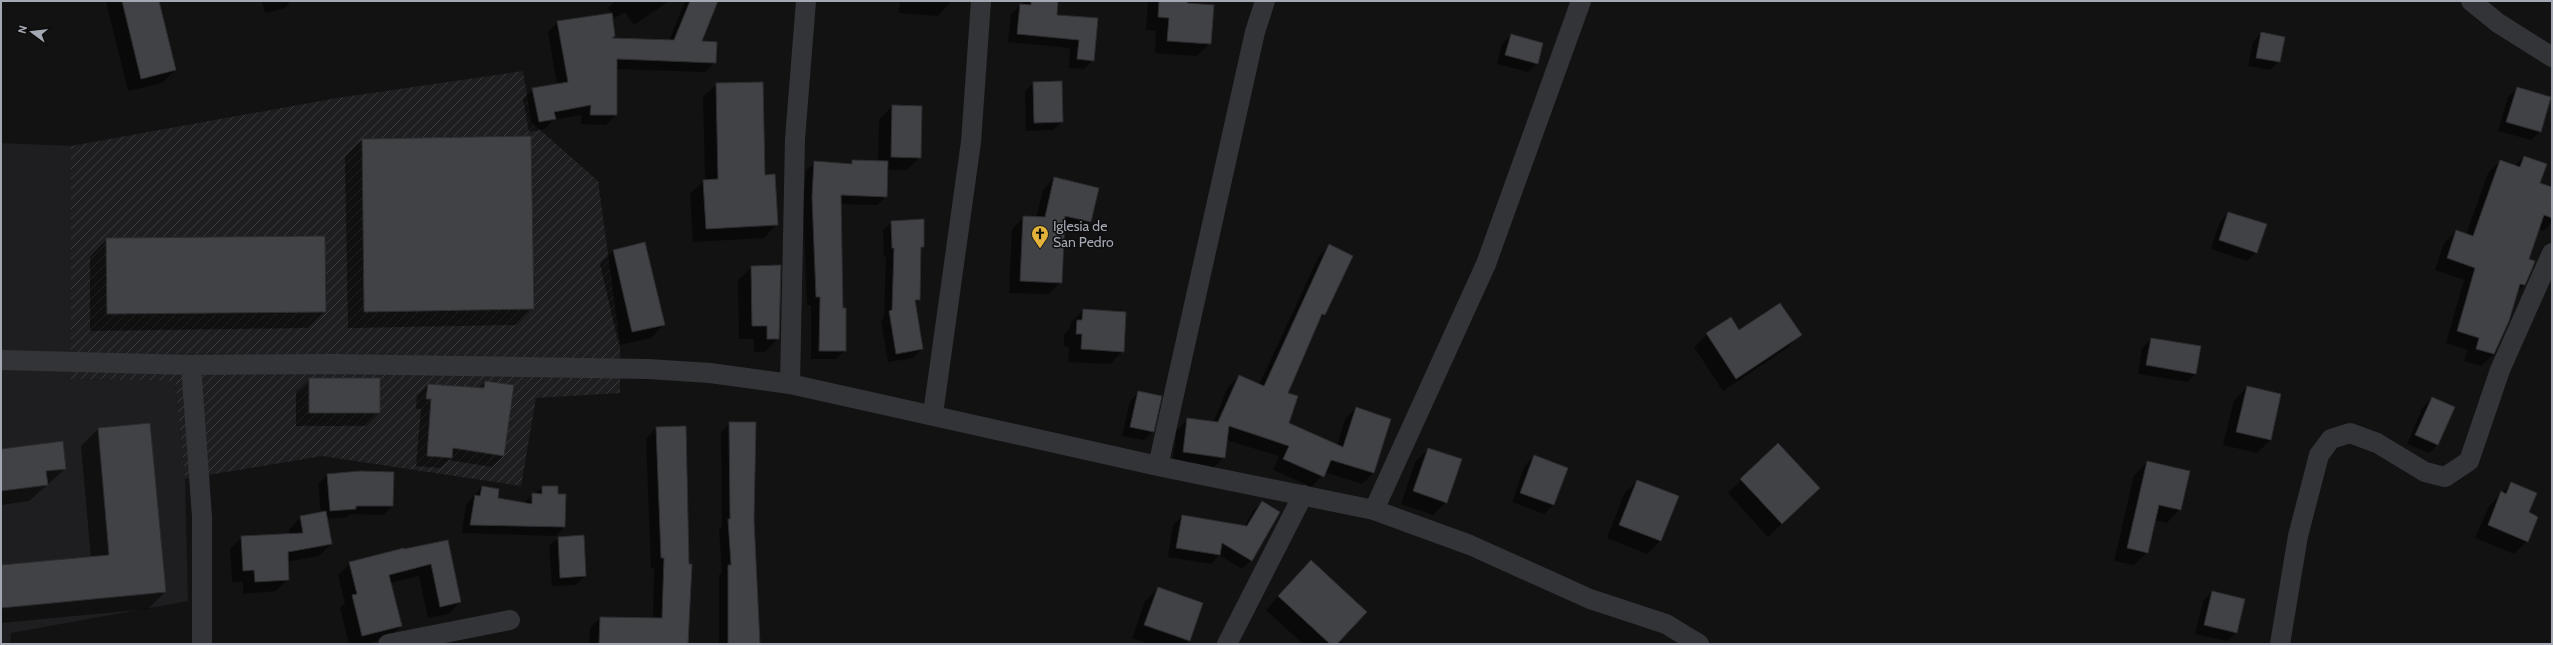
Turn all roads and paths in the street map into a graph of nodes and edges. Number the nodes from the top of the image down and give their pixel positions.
1 (806, 1) edge
2 (981, 1) edge
3 (1265, 1) edge
4 (1581, 1) edge
5 (2471, 1) edge
6 (2552, 57) edge
7 (2552, 252) edge
8 (1, 360) edge
9 (191, 365) junction
10 (790, 384) junction
11 (933, 414) junction
12 (1158, 466) junction
13 (1303, 495) junction
14 (1374, 510) junction
15 (510, 620) dead end
16 (202, 644) edge
17 (388, 644) edge
18 (1227, 644) edge
19 (1699, 644) edge
20 (2280, 644) edge

1 - 10 street
2 - 11 street
3 - 12 street
4 - 14 street
5 - 6 street
7 - 20 street
8 - 9 street
9 - 10 street
9 - 16 street
10 - 11 street
11 - 12 street
12 - 13 street
13 - 14 street
13 - 18 street
14 - 19 street
15 - 17 street

